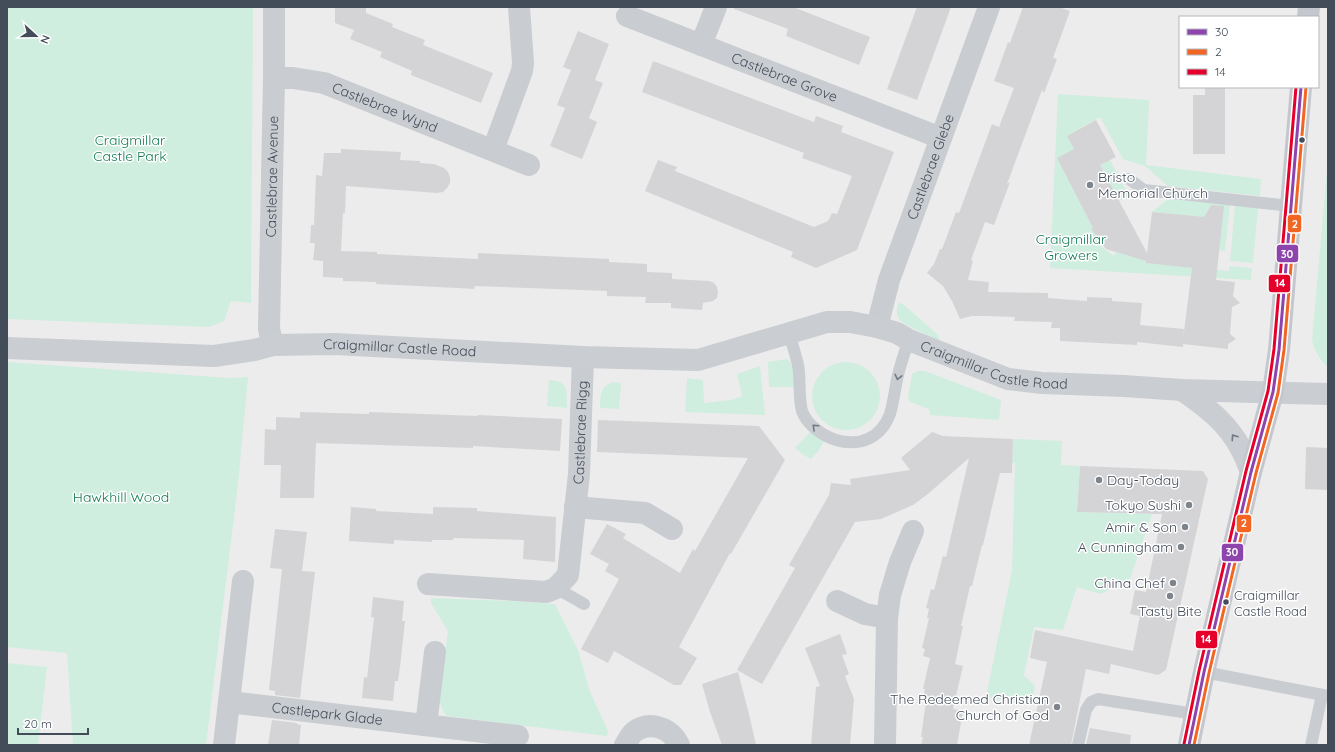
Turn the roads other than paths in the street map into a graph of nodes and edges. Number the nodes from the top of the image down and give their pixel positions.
1 (274, 7) edge
2 (520, 7) edge
3 (716, 7) edge
4 (989, 7) edge
5 (627, 16) dead end
6 (701, 45) junction
7 (274, 78) junction
8 (1301, 88) edge
9 (941, 138) junction
10 (493, 150) junction
11 (529, 165) dead end
12 (1129, 179) dead end
13 (1291, 206) junction
14 (877, 327) junction
15 (789, 333) junction
16 (909, 340) junction
17 (273, 345) junction
18 (7, 348) edge
19 (583, 357) junction
20 (1182, 390) junction
21 (1273, 392) junction
22 (1328, 394) edge
23 (1250, 472) junction
24 (575, 507) junction
25 (672, 529) dead end
26 (913, 532) dead end
27 (243, 581) dead end
28 (428, 584) dead end
29 (556, 588) junction
30 (837, 601) dead end
31 (584, 604) dead end
32 (887, 618) junction
33 (435, 652) dead end
34 (1204, 672) junction
35 (1325, 696) edge
36 (229, 702) junction
37 (1195, 714) junction
38 (426, 725) junction
39 (518, 736) dead end
40 (224, 745) edge
41 (625, 745) edge
42 (679, 745) edge
43 (885, 745) edge
44 (1078, 745) edge
45 (1189, 745) edge
46 (1312, 745) edge

1 - 7 street, Castlebrae Avenue
2 - 10 street
3 - 6 street
4 - 9 street, Castlebrae Glebe
5 - 6 street, Castlebrae Grove
6 - 9 street, Castlebrae Grove
7 - 10 street, Castlebrae Wynd
7 - 17 street, Castlebrae Avenue
8 - 13 main road
9 - 14 street, Castlebrae Glebe
10 - 11 street, Castlebrae Wynd
12 - 13 lane
13 - 21 main road
14 - 15 street, Craigmillar Castle Road
14 - 16 street, Craigmillar Castle Road
16 -> 15 lane, Craigmillar Castle Road
15 - 19 street, Craigmillar Castle Road
16 - 20 street, Craigmillar Castle Road
17 - 18 street, Craigmillar Castle Road
17 - 19 street, Craigmillar Castle Road
19 - 24 street, Castlebrae Rigg
20 - 21 street, Craigmillar Castle Road
23 -> 20 street
21 - 22 street, Craigmillar Castle Road
21 - 23 main road
23 - 34 main road
24 - 25 street
24 - 29 street, Castlebrae Rigg
26 - 32 street
27 - 36 street
28 - 29 street
29 - 31 lane
30 - 32 street
32 - 43 street
33 - 38 street
34 - 35 lane
34 - 37 main road
35 - 46 lane
36 - 38 street, Castlepark Glade
36 - 40 street
37 - 44 lane
37 - 45 main road
38 - 39 street, Castlepark Glade
41 - 42 street

